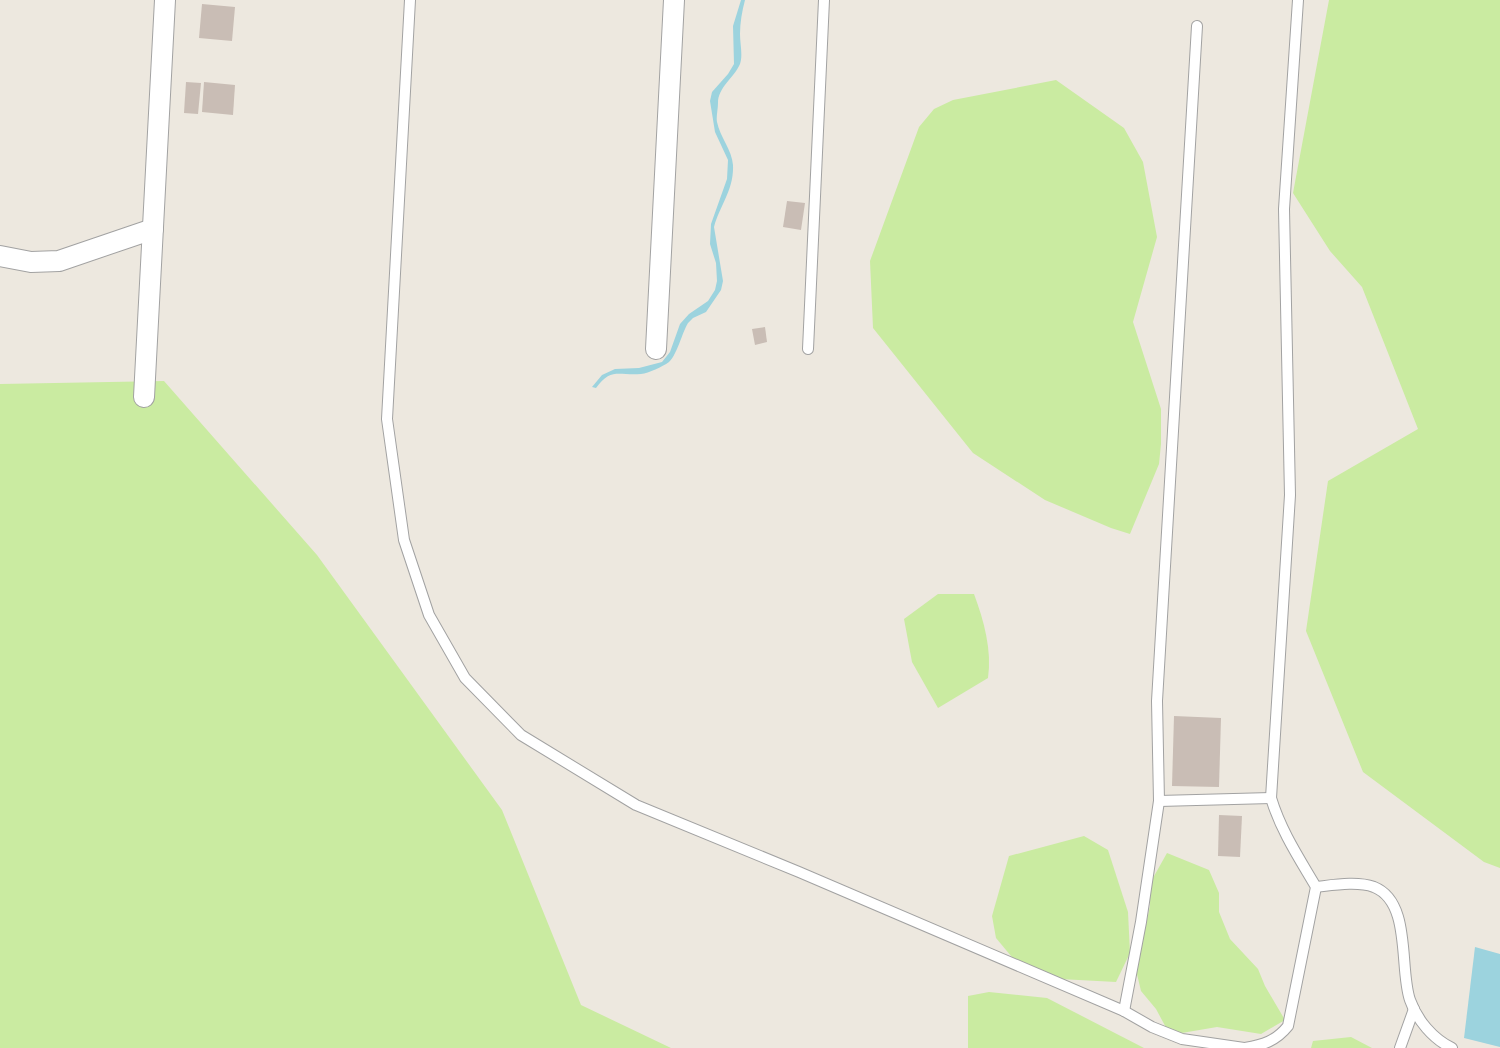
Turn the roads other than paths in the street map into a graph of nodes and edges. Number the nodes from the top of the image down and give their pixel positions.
1 (165, 0) edge
2 (410, 0) edge
3 (674, 0) edge
4 (824, 0) edge
5 (1298, 0) edge
6 (1197, 26) dead end
7 (152, 229) junction
8 (0, 256) edge
9 (656, 349) dead end
10 (808, 349) dead end
11 (144, 397) dead end
12 (1271, 798) junction
13 (1159, 800) junction
14 (1316, 887) junction
15 (1414, 1009) junction
16 (1124, 1011) junction
17 (1244, 1048) edge
18 (1400, 1048) edge
19 (1452, 1048) edge

1 - 7 street
2 - 16 lane
3 - 9 street
4 - 10 lane
5 - 12 lane
6 - 13 lane
7 - 8 street
7 - 11 street
12 - 13 lane
12 - 14 lane
13 - 16 lane
14 - 15 lane
14 - 17 lane
15 - 18 lane
15 - 19 lane
16 - 17 lane

